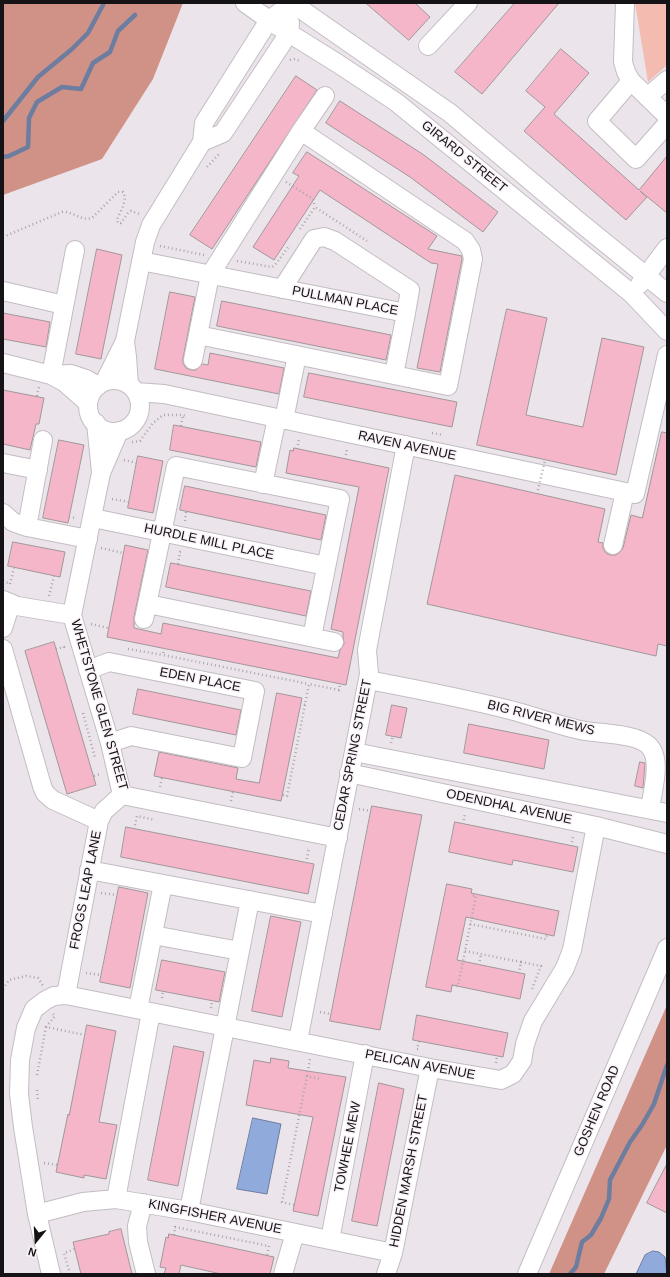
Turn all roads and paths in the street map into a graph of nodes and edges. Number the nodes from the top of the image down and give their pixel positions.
1 (244, 3) edge
2 (292, 3) edge
3 (625, 3) edge
4 (460, 6) edge
5 (269, 20) junction
6 (289, 33) junction
7 (428, 46) dead end
8 (287, 62) dead end
9 (305, 64) dead end
10 (667, 80) edge
11 (631, 82) junction
12 (324, 96) dead end
13 (647, 97) junction
14 (667, 116) edge
15 (667, 124) edge
16 (301, 131) junction
17 (202, 142) junction
18 (223, 149) dead end
19 (204, 171) dead end
20 (274, 174) junction
21 (315, 207) junction
22 (139, 214) dead end
23 (298, 233) dead end
24 (3, 237) edge
25 (293, 239) dead end
26 (163, 240) dead end
27 (368, 241) dead end
28 (667, 248) edge
29 (74, 250) dead end
30 (220, 258) junction
31 (141, 261) junction
32 (210, 275) junction
33 (647, 275) junction
34 (282, 289) junction
35 (3, 292) edge
36 (667, 293) edge
37 (632, 294) junction
38 (64, 305) junction
39 (406, 313) junction
40 (667, 331) edge
41 (198, 335) junction
42 (125, 341) junction
43 (297, 355) junction
44 (667, 355) edge
45 (193, 360) dead end
46 (3, 363) edge
47 (51, 375) junction
48 (394, 376) junction
49 (101, 383) junction
50 (132, 388) junction
51 (179, 398) junction
52 (88, 403) junction
53 (138, 415) junction
54 (183, 415) dead end
55 (281, 419) junction
56 (96, 424) junction
57 (124, 436) junction
58 (43, 440) dead end
59 (406, 445) junction
60 (109, 455) junction
61 (545, 460) dead end
62 (3, 463) edge
63 (137, 463) dead end
64 (38, 470) junction
65 (101, 473) junction
66 (263, 484) junction
67 (112, 493) dead end
68 (630, 493) junction
69 (537, 494) dead end
70 (129, 502) dead end
71 (3, 513) edge
72 (93, 518) junction
73 (27, 527) junction
74 (163, 532) junction
75 (88, 539) junction
76 (613, 545) dead end
77 (123, 553) dead end
78 (99, 555) dead end
79 (326, 566) junction
80 (14, 568) dead end
81 (54, 576) dead end
82 (3, 581) edge
83 (43, 595) dead end
84 (7, 601) edge
85 (81, 617) junction
86 (3, 628) edge
87 (108, 628) dead end
88 (312, 637) junction
89 (334, 642) dead end
90 (164, 648) dead end
91 (3, 649) edge
92 (56, 649) dead end
93 (66, 654) dead end
94 (88, 670) junction
95 (368, 680) junction
96 (310, 684) junction
97 (340, 684) dead end
98 (300, 704) dead end
99 (305, 705) junction
100 (81, 707) dead end
101 (110, 743) junction
102 (354, 752) junction
103 (96, 760) dead end
104 (98, 768) dead end
105 (349, 773) junction
106 (94, 776) dead end
107 (122, 795) junction
108 (283, 795) dead end
109 (658, 811) edge
110 (99, 821) junction
111 (160, 821) dead end
112 (596, 826) junction
113 (134, 829) dead end
114 (338, 838) junction
115 (667, 844) edge
116 (301, 848) dead end
117 (306, 863) dead end
118 (89, 870) junction
119 (163, 884) junction
120 (470, 894) dead end
121 (250, 900) junction
122 (323, 914) junction
123 (470, 924) junction
124 (547, 934) dead end
125 (153, 935) junction
126 (667, 948) edge
127 (240, 951) junction
128 (465, 951) junction
129 (481, 954) junction
130 (521, 962) junction
131 (479, 965) dead end
132 (519, 973) dead end
133 (452, 985) dead end
134 (42, 986) dead end
135 (3, 989) edge
136 (530, 993) dead end
137 (66, 995) junction
138 (145, 1010) junction
139 (226, 1026) junction
140 (85, 1035) dead end
141 (298, 1041) junction
142 (365, 1054) junction
143 (430, 1068) junction
144 (320, 1079) dead end
145 (36, 1082) dead end
146 (36, 1089) dead end
147 (38, 1104) dead end
148 (43, 1163) dead end
149 (57, 1166) dead end
150 (116, 1199) junction
151 (143, 1203) junction
152 (294, 1205) dead end
153 (189, 1211) junction
154 (37, 1214) junction
155 (295, 1233) junction
156 (174, 1235) dead end
157 (330, 1240) junction
158 (75, 1249) dead end
159 (393, 1253) junction
160 (267, 1256) dead end
161 (51, 1274) edge
162 (70, 1274) edge
163 (146, 1274) edge
164 (283, 1274) edge
165 (386, 1274) edge
166 (527, 1274) edge

1 - 5 street, GIRARD STREET
2 - 5 street
2 - 6 street
2 - 33 street, GIRARD STREET
3 - 11 street
4 - 7 street
5 - 6 street, GIRARD STREET
5 - 17 street
6 - 17 street
6 - 37 street, GIRARD STREET
8 - 9 path
10 - 13 street
11 - 13 street
11 - 15 street
12 - 16 street
13 - 14 street
16 - 20 street
16 - 48 street
17 - 31 street
18 - 19 path
20 - 21 path
20 - 30 street
21 - 23 path
21 - 27 path
22 - 24 path
25 - 30 path
26 - 30 path
28 - 33 street
29 - 38 street
30 - 32 street
31 - 32 street, PULLMAN PLACE
31 - 42 street
32 - 34 street, PULLMAN PLACE
32 - 41 street
33 - 36 street, GIRARD STREET
33 - 37 street
34 - 39 street, PULLMAN PLACE
34 - 39 street, PULLMAN PLACE
35 - 38 street
37 - 40 street, GIRARD STREET
38 - 47 street
39 - 48 street
41 - 43 street
41 - 45 street
42 - 49 street
42 - 50 street
43 - 48 street
43 - 55 street
44 - 68 street
46 - 47 street
47 - 49 street
47 - 52 street
49 - 50 street
49 - 52 street
50 - 51 street, RAVEN AVENUE
50 - 53 street
51 - 53 street, RAVEN AVENUE
51 - 55 street, RAVEN AVENUE
52 - 56 street
53 - 57 street
54 - 57 path
55 - 59 street, RAVEN AVENUE
55 - 66 street
56 - 57 street
56 - 65 street, WHETSTONE GLEN STREET
57 - 60 street, WHETSTONE GLEN STREET
58 - 64 street
59 - 68 street, RAVEN AVENUE
59 - 95 street, CEDAR SPRING STREET
60 - 63 path
60 - 65 street, WHETSTONE GLEN STREET
61 - 69 path, bridge
62 - 64 street
64 - 73 street
65 - 72 street, WHETSTONE GLEN STREET
66 - 74 street
66 - 79 street
67 - 70 path
68 - 76 street
71 - 73 street
72 - 74 street, HURDLE MILL PLACE
72 - 75 street, WHETSTONE GLEN STREET
73 - 75 street
74 - 79 street, HURDLE MILL PLACE
74 - 88 street
75 - 85 street, WHETSTONE GLEN STREET
77 - 78 path
79 - 88 street
80 - 82 path
81 - 83 path
84 - 85 street
84 - 86 street
85 - 87 path
85 - 94 street, WHETSTONE GLEN STREET
88 - 89 street
90 - 96 path
91 - 110 street
92 - 93 path
94 - 101 street, WHETSTONE GLEN STREET
94 - 101 street, EDEN PLACE
95 - 102 street, CEDAR SPRING STREET
95 - 109 street, BIG RIVER MEWS
96 - 97 path
96 - 99 path
98 - 99 path
99 - 108 path
100 - 103 path
101 - 107 street, WHETSTONE GLEN STREET
102 - 105 street, CEDAR SPRING STREET
102 - 109 street, ODENDHAL AVENUE
104 - 106 path
105 - 112 street, ODENDHAL AVENUE
105 - 114 street, CEDAR SPRING STREET
107 - 110 street, FROGS LEAP LANE
107 - 114 street, WHETSTONE GLEN STREET
110 - 118 street, FROGS LEAP LANE
111 - 113 path
112 - 115 street, ODENDHAL AVENUE
112 - 143 street, PELICAN AVENUE
114 - 122 street, CEDAR SPRING STREET
116 - 117 path
118 - 119 street
118 - 137 street, FROGS LEAP LANE
119 - 121 street
119 - 125 street
120 - 123 path
121 - 122 street
121 - 127 street
122 - 141 street, CEDAR SPRING STREET
123 - 124 path
123 - 128 path
125 - 127 street
125 - 138 street
126 - 166 street, GOSHEN ROAD
127 - 139 street
128 - 129 path
128 - 133 path
129 - 130 path
129 - 131 path
130 - 132 path
130 - 136 path
134 - 135 path
137 - 138 street, PELICAN AVENUE
137 - 154 street
138 - 139 street, PELICAN AVENUE
138 - 150 street
139 - 141 street, PELICAN AVENUE
139 - 153 street
140 - 145 path
141 - 142 street, PELICAN AVENUE
142 - 143 street, PELICAN AVENUE
142 - 157 street, TOWHEE MEW
143 - 159 street, HIDDEN MARSH STREET
144 - 152 path
146 - 147 path
148 - 149 path
150 - 151 street, KINGFISHER AVENUE
150 - 154 street, KINGFISHER AVENUE
151 - 153 street, KINGFISHER AVENUE
151 - 163 street
153 - 155 street, KINGFISHER AVENUE
154 - 161 street
155 - 157 street, KINGFISHER AVENUE
155 - 164 street
156 - 160 path
157 - 159 street, KINGFISHER AVENUE
158 - 162 path
159 - 165 street, HIDDEN MARSH STREET

